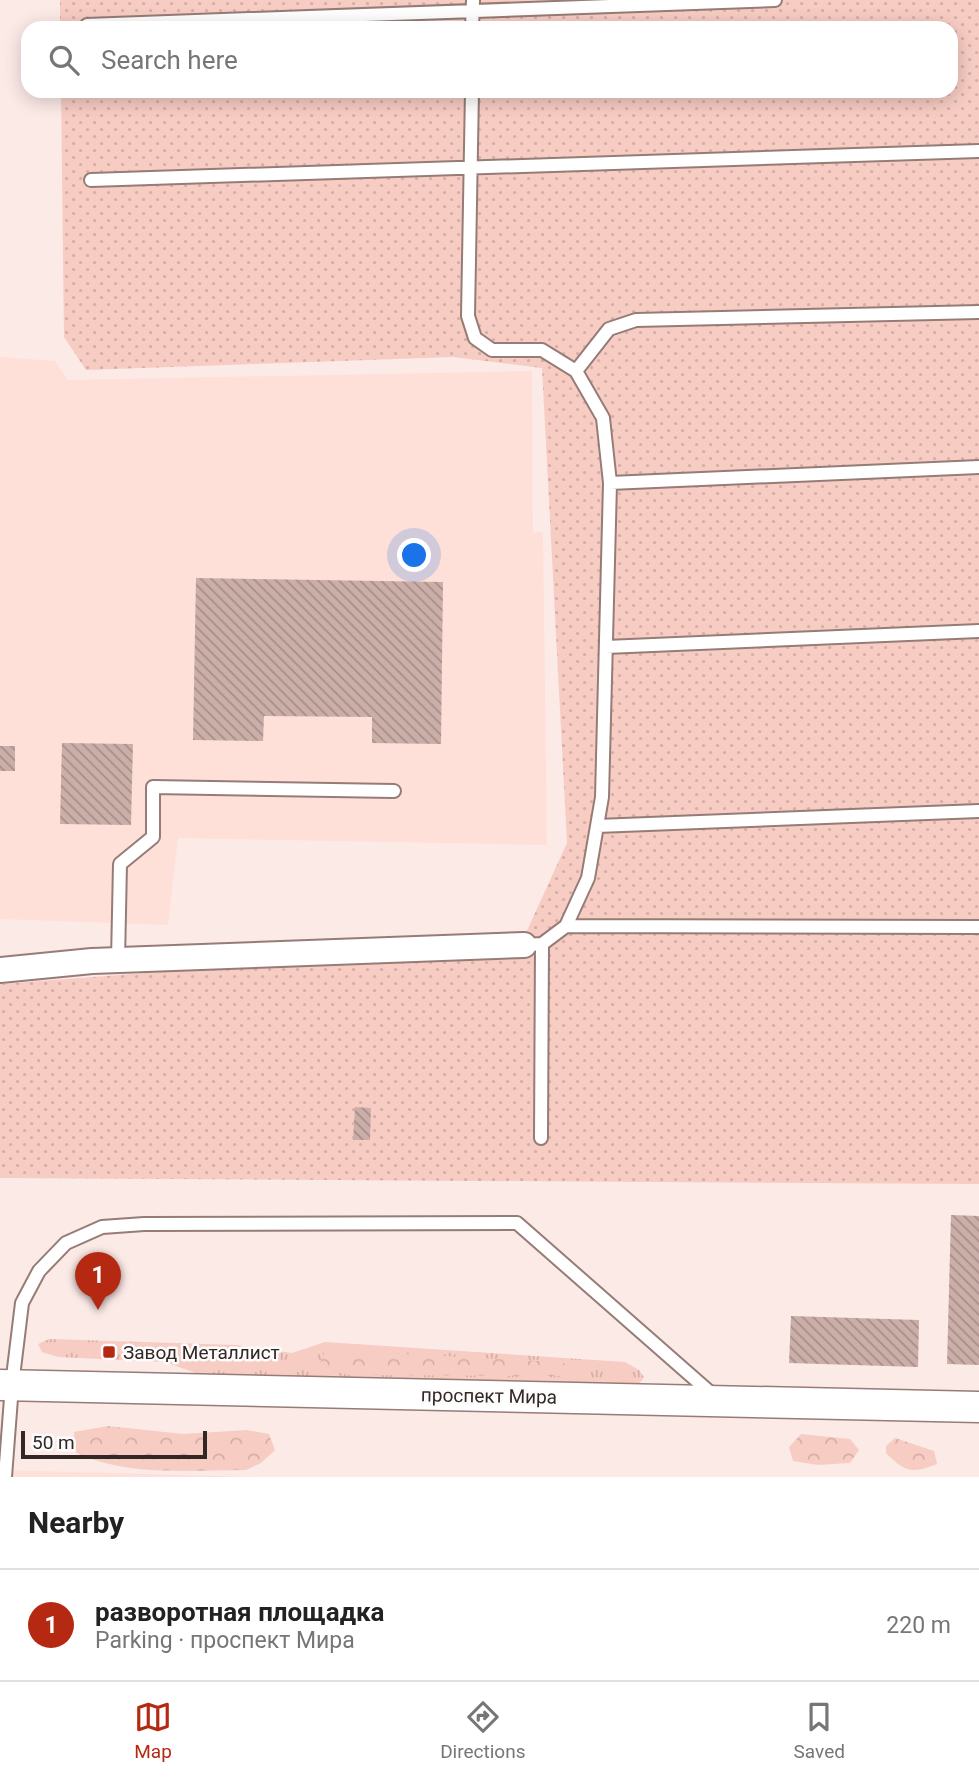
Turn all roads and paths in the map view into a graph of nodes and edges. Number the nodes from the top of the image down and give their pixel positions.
1 (775, 0) edge
2 (473, 5) edge
3 (164, 21) edge
4 (472, 98) edge
5 (979, 151) edge
6 (471, 168) junction
7 (92, 180) dead end
8 (979, 312) edge
9 (576, 371) junction
10 (979, 467) edge
11 (610, 483) junction
12 (979, 631) edge
13 (606, 647) junction
14 (394, 791) dead end
15 (979, 811) edge
16 (597, 826) junction
17 (566, 926) junction
18 (979, 927) edge
19 (533, 945) junction
20 (118, 960) junction
21 (0, 970) edge
22 (541, 1138) dead end
23 (6, 1385) edge
24 (720, 1401) junction
25 (979, 1407) edge
26 (5, 1477) edge

1 - 2 lane
2 - 3 lane
4 - 6 lane
5 - 6 lane
6 - 7 lane
6 - 9 lane
8 - 9 lane
9 - 11 lane
10 - 11 lane
11 - 13 lane
12 - 13 lane
13 - 16 lane
14 - 20 lane
15 - 16 lane
16 - 17 lane
17 - 18 lane
17 - 19 lane
19 - 20 street
19 - 22 lane
20 - 21 street
23 - 24 street, проспект Мира
23 - 24 lane
23 - 26 lane
24 - 25 street, проспект Мира

